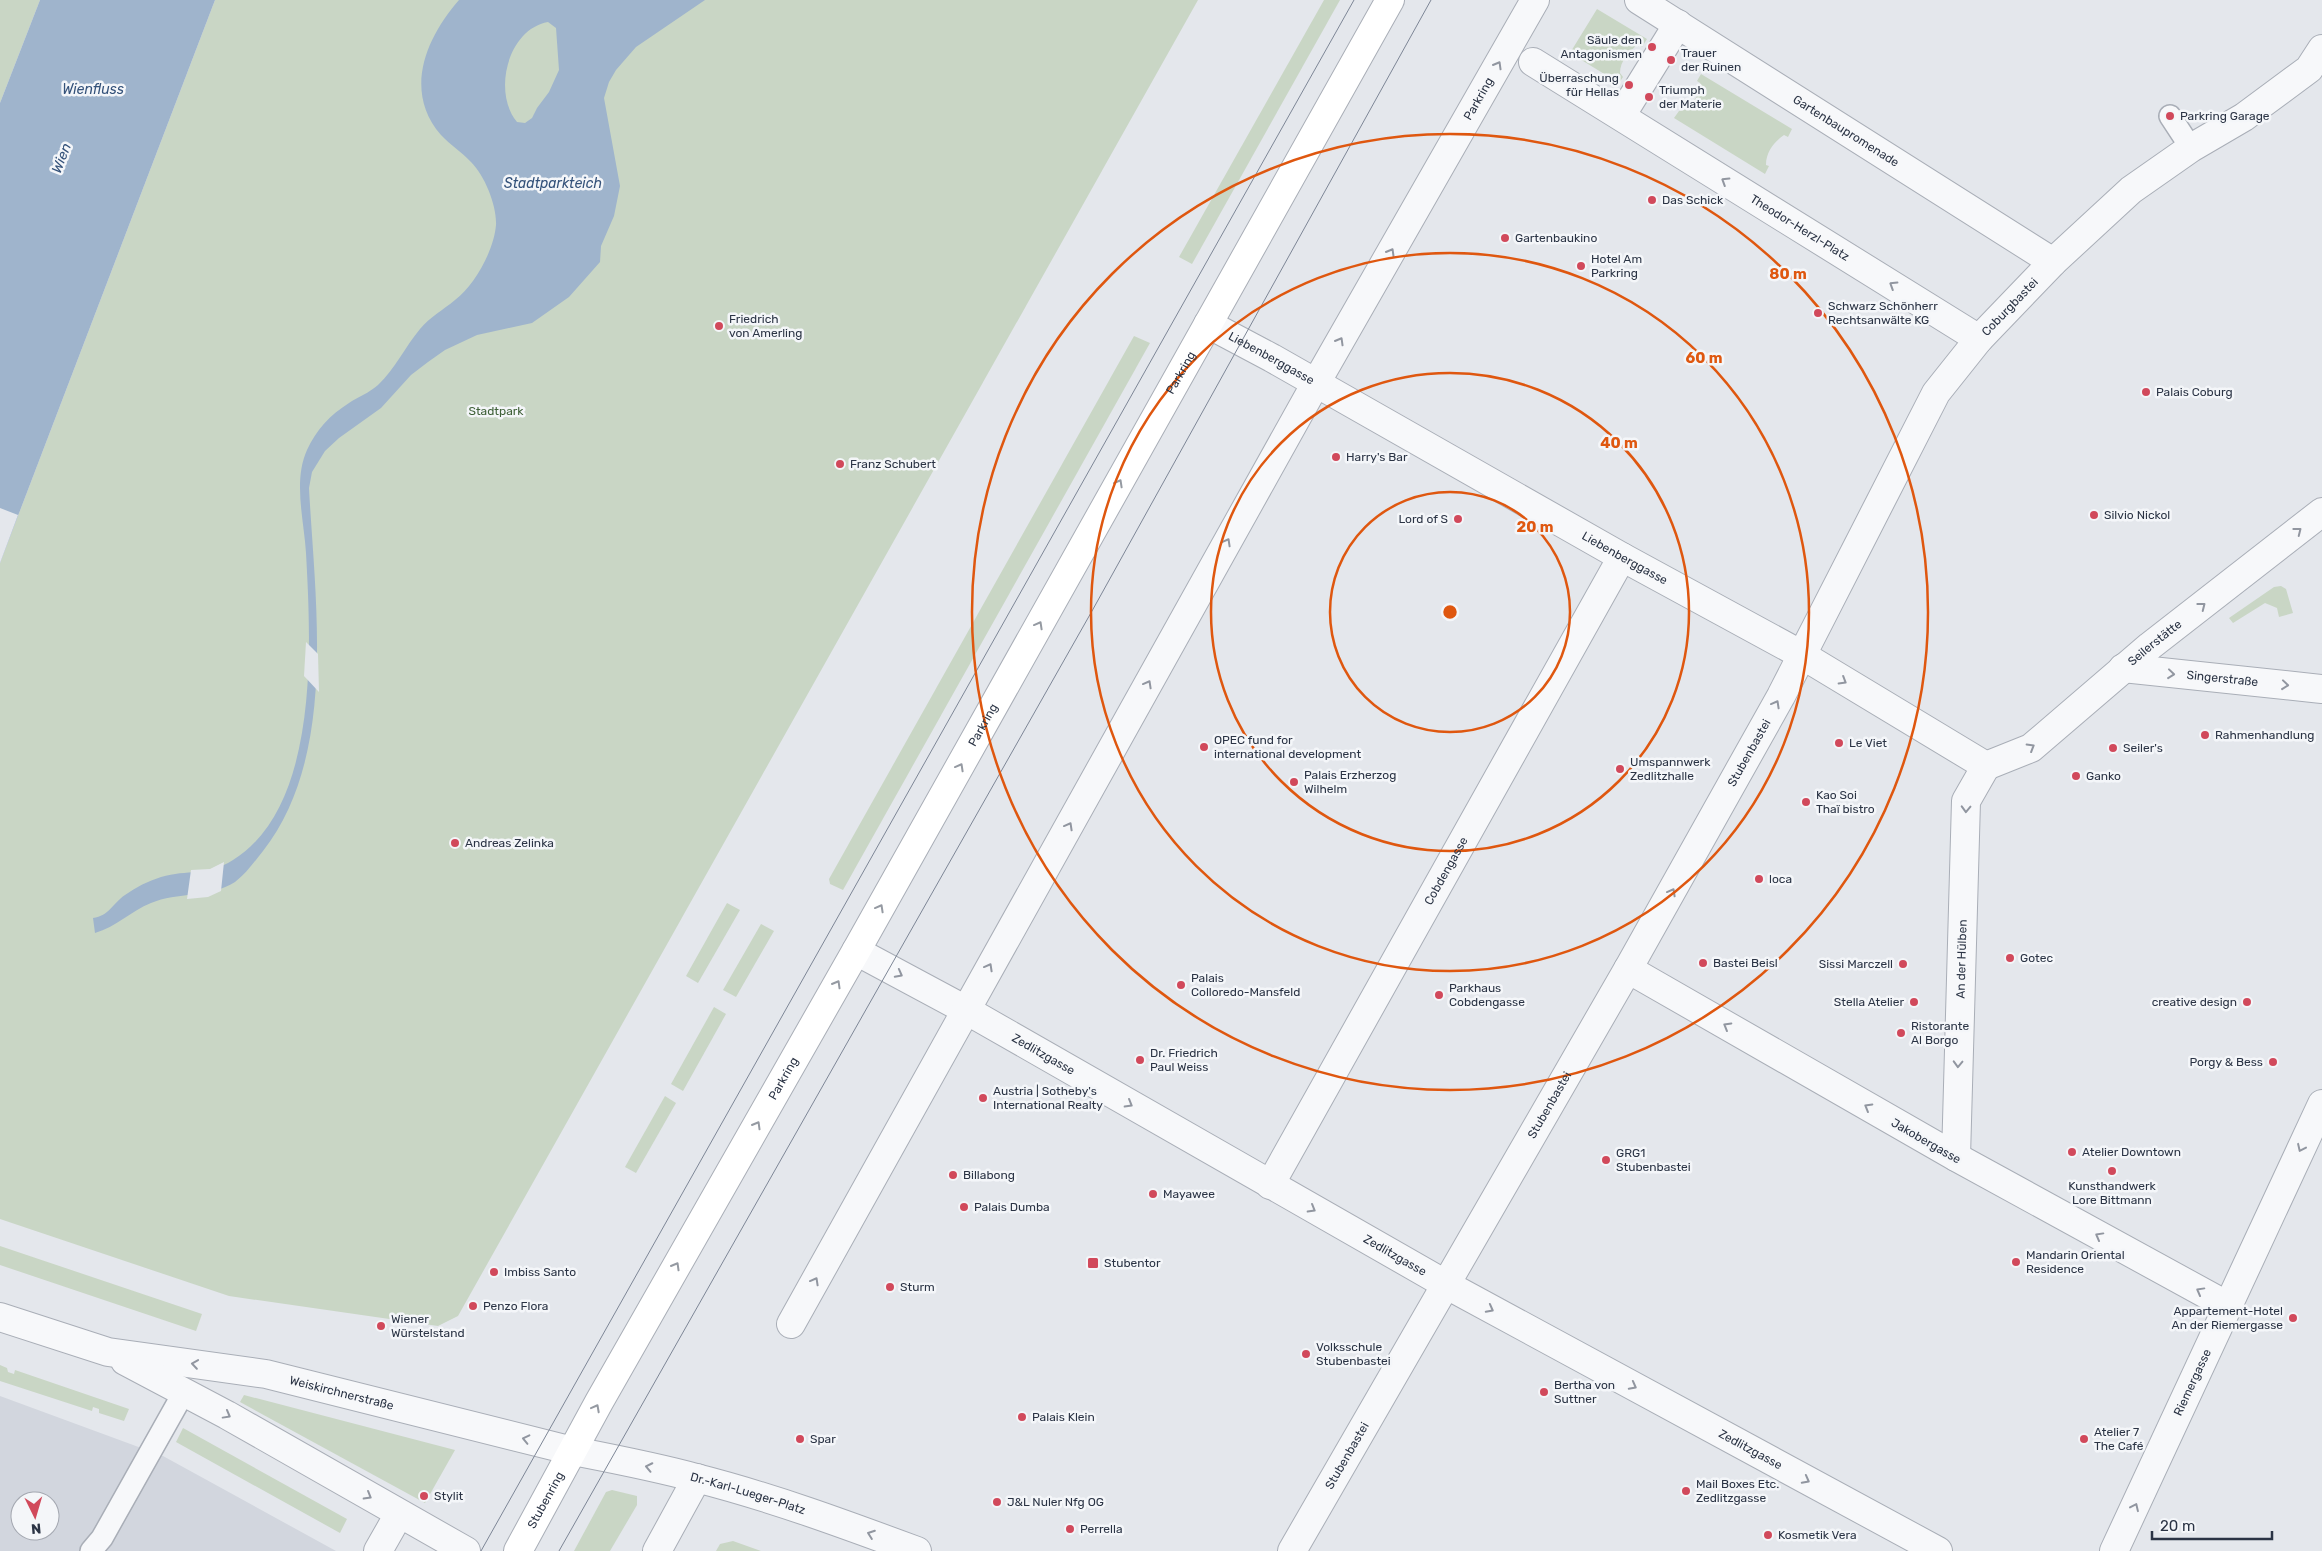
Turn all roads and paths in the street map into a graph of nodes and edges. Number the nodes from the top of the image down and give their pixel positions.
1 (1390, 0) edge
2 (1535, 0) edge
3 (1639, 0) edge
4 (1678, 24) junction
5 (2322, 49) edge
6 (1533, 62) dead end
7 (1620, 116) junction
8 (2170, 116) dead end
9 (2191, 148) junction
10 (2053, 262) junction
11 (1208, 324) junction
12 (1979, 339) junction
13 (1316, 383) junction
14 (2322, 512) edge
15 (1622, 557) junction
16 (1802, 655) junction
17 (2123, 668) junction
18 (2322, 689) edge
19 (1986, 766) junction
20 (856, 951) junction
21 (1628, 969) junction
22 (966, 1010) junction
23 (2322, 1104) edge
24 (1956, 1158) junction
25 (1270, 1185) junction
26 (1447, 1285) junction
27 (2228, 1306) junction
28 (0, 1317) edge
29 (791, 1324) dead end
30 (108, 1352) junction
31 (184, 1392) junction
32 (573, 1450) junction
33 (696, 1478) junction
34 (399, 1514) junction
35 (90, 1551) edge
36 (378, 1551) edge
37 (466, 1551) edge
38 (518, 1551) edge
39 (657, 1551) edge
40 (917, 1551) edge
41 (1292, 1551) edge
42 (1938, 1551) edge
43 (2114, 1551) edge

1 - 11 main road, Parkring
13 -> 2 street, Parkring
3 - 4 street, Gartenbaupromenade
4 - 7 street
4 - 10 street, Gartenbaupromenade
5 - 9 street, Coburgbastei
6 - 7 street, Theodor-Herzl-Platz
12 -> 7 street, Theodor-Herzl-Platz
8 - 9 lane
9 - 10 street, Coburgbastei
10 - 12 street, Coburgbastei
11 - 13 street, Liebenberggasse
20 -> 11 main road, Parkring
12 - 16 street, Coburgbastei
13 - 15 street, Liebenberggasse
22 -> 13 street, Parkring
17 -> 14 street, Seilerstätte
15 - 16 street, Liebenberggasse
15 - 25 street, Cobdengasse
16 -> 19 street, Liebenberggasse
21 -> 16 street, Stubenbastei
17 -> 18 street, Singerstraße
19 -> 17 street, Seilerstätte
19 -> 24 street, An der Hülben
20 -> 22 street, Zedlitzgasse
32 -> 20 main road, Parkring
24 -> 21 street, Jakobergasse
21 - 26 street, Stubenbastei
22 -> 25 street, Zedlitzgasse
29 -> 22 street, Parkring
23 -> 27 street, Riemergasse
27 -> 24 street, Jakobergasse
25 -> 26 street, Zedlitzgasse
26 - 41 street, Stubenbastei
26 -> 42 street, Zedlitzgasse
43 -> 27 street, Riemergasse
28 - 30 street, Weiskirchnerstraße
30 - 31 street, Weiskirchnerstraße
32 -> 30 street, Weiskirchnerstraße
31 -> 34 street, Weiskirchnerstraße
31 - 35 lane
33 -> 32 street, Dr.-Karl-Lueger-Platz
32 - 38 main road, Stubenring
33 - 39 street
40 -> 33 street, Dr.-Karl-Lueger-Platz
34 - 36 street
34 - 37 street, Weiskirchnerstraße

